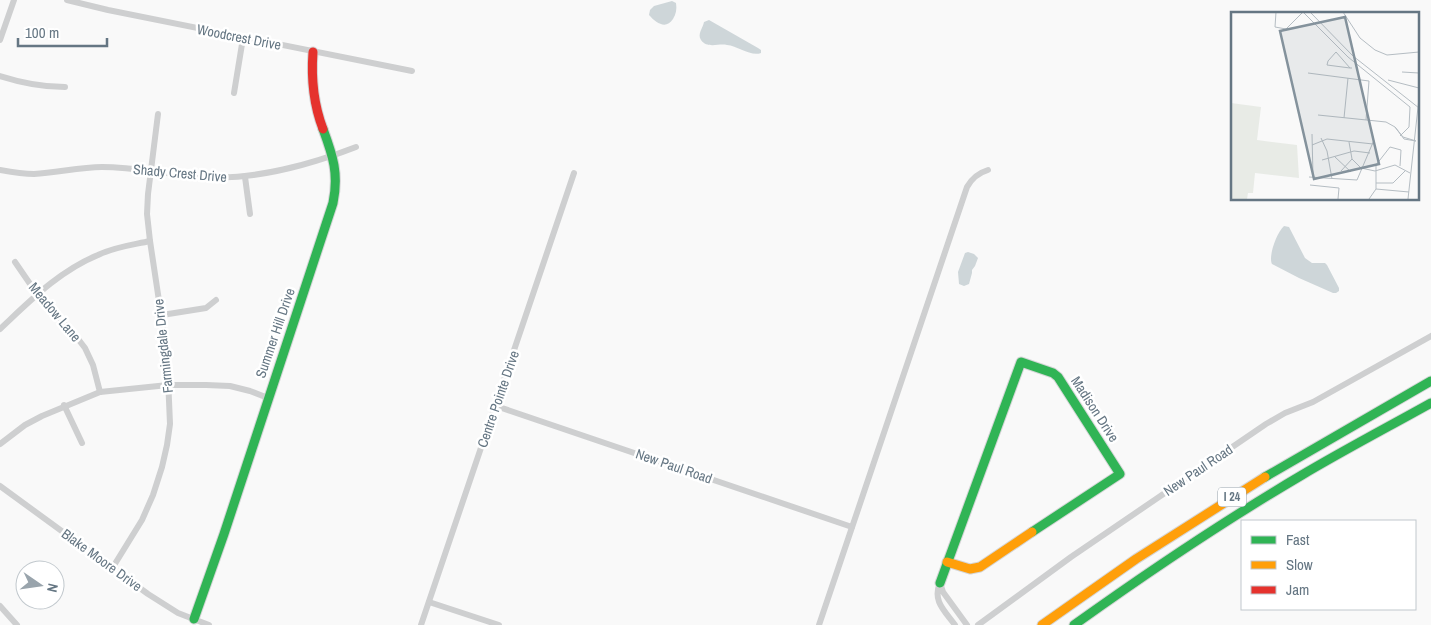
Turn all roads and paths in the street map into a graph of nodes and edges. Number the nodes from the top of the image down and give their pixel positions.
1 (14, 0) edge
2 (67, 0) edge
3 (243, 38) junction
4 (0, 40) edge
5 (313, 52) junction
6 (412, 71) dead end
7 (0, 76) edge
8 (65, 87) dead end
9 (234, 93) dead end
10 (158, 114) dead end
11 (356, 148) dead end
12 (332, 156) junction
13 (0, 170) edge
14 (988, 170) dead end
15 (151, 172) junction
16 (574, 173) dead end
17 (245, 177) junction
18 (250, 214) dead end
19 (150, 241) junction
20 (15, 262) dead end
21 (37, 294) junction
22 (216, 300) dead end
23 (162, 315) junction
24 (0, 329) edge
25 (1431, 336) edge
26 (1431, 381) edge
27 (168, 386) junction
28 (100, 392) junction
29 (268, 398) junction
30 (1431, 403) edge
31 (64, 405) junction
32 (496, 406) junction
33 (82, 443) dead end
34 (0, 444) edge
35 (0, 486) edge
36 (852, 527) junction
37 (947, 562) junction
38 (113, 567) junction
39 (940, 583) junction
40 (429, 602) junction
41 (0, 606) edge
42 (956, 610) junction
43 (948, 615) junction
44 (194, 620) junction
45 (17, 625) edge
46 (209, 625) edge
47 (421, 625) edge
48 (499, 625) edge
49 (819, 625) edge
50 (955, 625) edge
51 (967, 625) edge
52 (978, 625) edge
53 (1042, 625) edge
54 (1074, 625) edge

1 - 4 street
2 - 3 street, Woodcrest Drive
3 - 5 street, Woodcrest Drive
3 - 9 street
5 - 6 street, Woodcrest Drive
5 - 12 main road, Summer Hill Drive
7 - 8 street
10 - 15 street, Farmingdale Drive
11 - 12 street, Shady Crest Drive
12 - 17 street, Shady Crest Drive
12 - 29 main road, Summer Hill Drive
13 - 15 street, Shady Crest Drive
14 - 36 street
15 - 17 street, Shady Crest Drive
15 - 19 street, Farmingdale Drive
16 - 32 street, Centre Pointe Drive
17 - 18 street
19 - 21 street
19 - 23 street, Farmingdale Drive
20 - 21 street, Meadow Lane
21 - 24 street
21 - 28 street, Meadow Lane
22 - 23 street
23 - 27 street, Farmingdale Drive
25 - 52 street, New Paul Road
26 - 53 main road, I 24
27 - 28 street
27 - 29 street
27 - 38 street, Farmingdale Drive
28 - 31 street
29 - 44 main road, Summer Hill Drive
30 - 54 main road, I 24
31 - 33 street
31 - 34 street
32 - 36 street, New Paul Road
32 - 40 street, Centre Pointe Drive
35 - 38 street, Blake Moore Drive
36 - 49 street
37 - 37 main road, Madison Drive
37 - 39 main road, Madison Drive
38 - 44 street, Blake Moore Drive
39 - 42 street
39 - 43 street, Madison Drive
40 - 47 street, Centre Pointe Drive
40 - 48 street
41 - 45 street
42 - 43 street
42 - 51 street
43 - 50 street, Madison Drive
44 - 46 street, Blake Moore Drive

